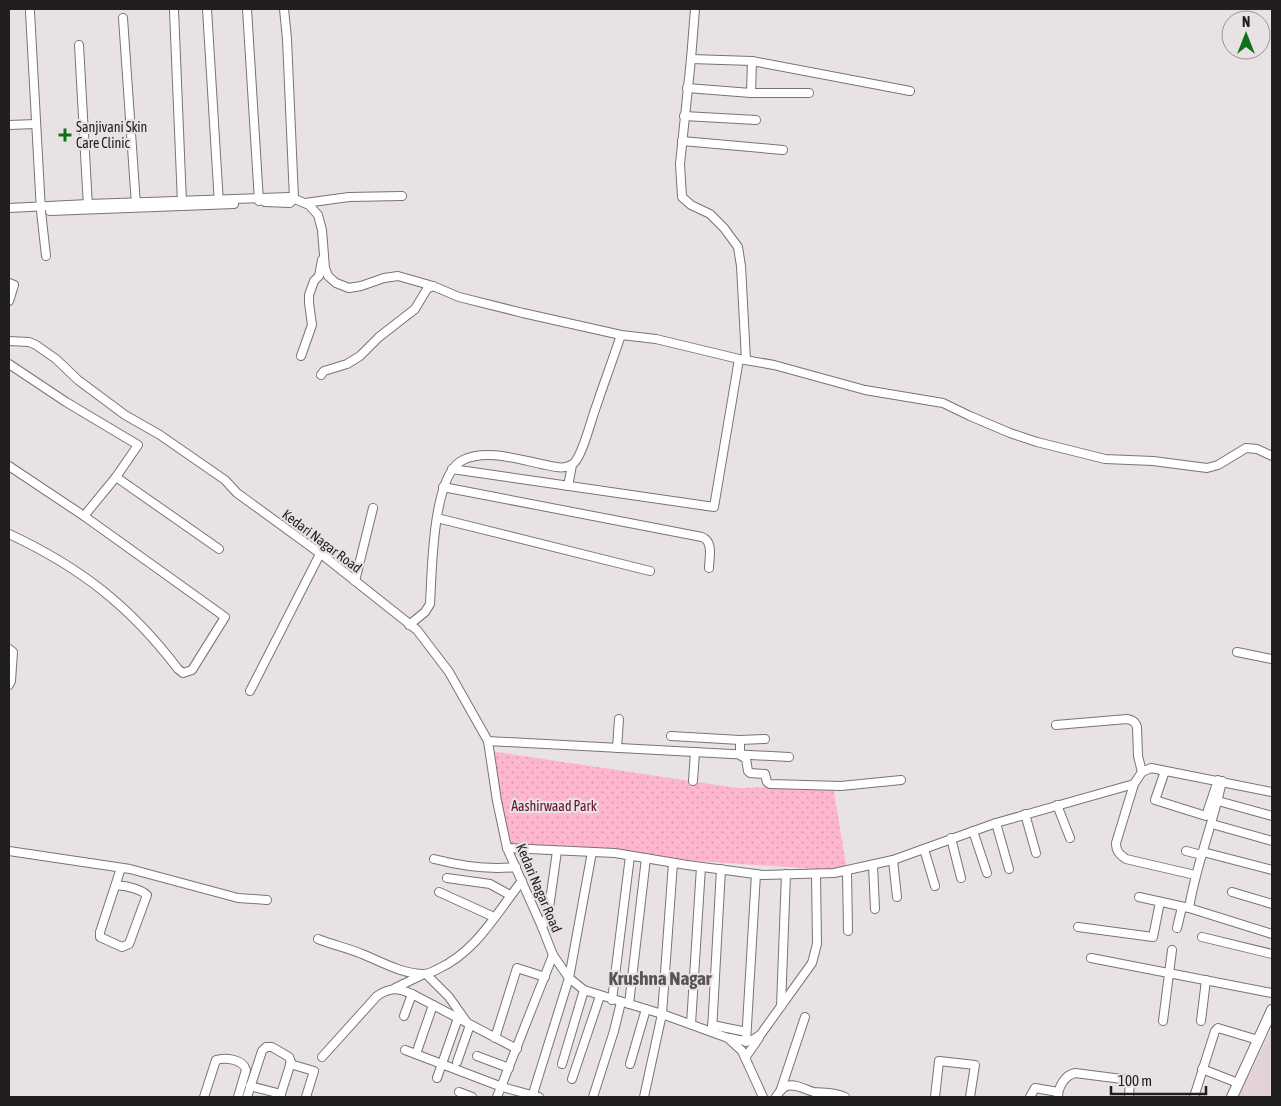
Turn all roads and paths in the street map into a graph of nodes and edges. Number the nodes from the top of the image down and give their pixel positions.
1 (207, 9) edge
2 (247, 9) edge
3 (284, 9) edge
4 (695, 9) edge
5 (174, 10) dead end
6 (30, 12) dead end
7 (123, 18) dead end
8 (79, 45) dead end
9 (691, 59) junction
10 (752, 61) junction
11 (687, 88) junction
12 (910, 91) dead end
13 (751, 93) junction
14 (809, 93) dead end
15 (684, 116) junction
16 (756, 120) dead end
17 (36, 124) junction
18 (9, 125) edge
19 (682, 141) junction
20 (783, 150) dead end
21 (402, 196) dead end
22 (294, 199) junction
23 (259, 200) junction
24 (218, 202) junction
25 (182, 203) junction
26 (305, 203) junction
27 (136, 205) junction
28 (88, 207) junction
29 (9, 208) edge
30 (41, 209) junction
31 (9, 213) edge
32 (324, 253) junction
33 (46, 256) dead end
34 (9, 283) edge
35 (433, 286) junction
36 (9, 301) edge
37 (621, 335) junction
38 (9, 341) edge
39 (301, 356) dead end
40 (743, 360) junction
41 (9, 364) edge
42 (321, 375) dead end
43 (1272, 456) edge
44 (572, 465) junction
45 (9, 466) edge
46 (452, 469) junction
47 (116, 477) junction
48 (568, 486) junction
49 (443, 487) junction
50 (373, 508) dead end
51 (84, 516) junction
52 (436, 518) junction
53 (9, 534) edge
54 (219, 548) dead end
55 (320, 554) junction
56 (709, 568) dead end
57 (650, 571) dead end
58 (355, 581) junction
59 (409, 624) junction
60 (9, 649) edge
61 (1237, 652) dead end
62 (1272, 659) edge
63 (9, 685) edge
64 (250, 691) dead end
65 (619, 718) dead end
66 (1056, 725) dead end
67 (671, 736) dead end
68 (765, 739) dead end
69 (740, 740) junction
70 (488, 741) junction
71 (617, 748) junction
72 (695, 752) junction
73 (740, 754) junction
74 (789, 757) dead end
75 (1164, 770) junction
76 (1142, 772) junction
77 (901, 780) dead end
78 (693, 781) dead end
79 (1220, 781) junction
80 (1134, 784) junction
81 (1272, 792) edge
82 (1218, 801) junction
83 (1057, 805) junction
84 (1025, 814) junction
85 (1272, 816) edge
86 (996, 823) junction
87 (1212, 824) junction
88 (973, 831) junction
89 (951, 838) junction
90 (1070, 838) dead end
91 (1272, 841) edge
92 (507, 848) junction
93 (924, 849) junction
94 (557, 850) junction
95 (9, 851) edge
96 (1186, 851) dead end
97 (592, 852) junction
98 (1036, 854) dead end
99 (1202, 854) junction
100 (630, 856) junction
101 (646, 858) junction
102 (434, 859) dead end
103 (893, 860) junction
104 (673, 863) junction
105 (873, 865) junction
106 (516, 867) junction
107 (702, 867) junction
108 (121, 868) junction
109 (721, 869) junction
110 (1008, 869) dead end
111 (847, 870) junction
112 (1272, 870) edge
113 (987, 873) dead end
114 (756, 874) junction
115 (786, 874) junction
116 (816, 874) junction
117 (1195, 875) junction
118 (447, 878) dead end
119 (961, 878) dead end
120 (522, 880) junction
121 (116, 885) junction
122 (935, 886) dead end
123 (439, 892) dead end
124 (1232, 892) dead end
125 (510, 895) junction
126 (897, 897) dead end
127 (1139, 897) dead end
128 (268, 900) dead end
129 (1160, 902) junction
130 (1272, 904) edge
131 (1185, 908) junction
132 (875, 909) dead end
133 (494, 917) junction
134 (542, 927) junction
135 (1078, 927) dead end
136 (1177, 928) dead end
137 (848, 931) dead end
138 (1272, 934) edge
139 (1202, 937) dead end
140 (318, 939) dead end
141 (1172, 950) dead end
142 (1272, 954) edge
143 (553, 955) junction
144 (1091, 958) dead end
145 (1170, 973) junction
146 (425, 974) junction
147 (545, 977) junction
148 (569, 978) junction
149 (1206, 980) junction
150 (393, 988) junction
151 (584, 990) junction
152 (1272, 993) edge
153 (412, 994) junction
154 (600, 996) junction
155 (612, 1000) junction
156 (625, 1003) junction
157 (433, 1005) junction
158 (781, 1006) junction
159 (646, 1009) junction
160 (1272, 1010) edge
161 (662, 1014) junction
162 (404, 1016) dead end
163 (805, 1016) dead end
164 (458, 1018) junction
165 (1163, 1021) dead end
166 (1201, 1021) dead end
167 (690, 1024) junction
168 (469, 1025) junction
169 (712, 1028) junction
170 (742, 1031) dead end
171 (761, 1034) junction
172 (495, 1038) junction
173 (728, 1038) junction
174 (1258, 1040) junction
175 (746, 1042) junction
176 (517, 1049) junction
177 (405, 1050) dead end
178 (416, 1054) junction
179 (477, 1056) dead end
180 (322, 1057) dead end
181 (745, 1058) junction
182 (457, 1062) dead end
183 (290, 1064) junction
184 (441, 1064) junction
185 (562, 1064) dead end
186 (630, 1064) dead end
187 (509, 1068) junction
188 (1202, 1069) junction
189 (437, 1078) dead end
190 (572, 1079) dead end
191 (1238, 1083) junction
192 (250, 1086) junction
193 (502, 1087) junction
194 (781, 1089) junction
195 (459, 1092) dead end
196 (1057, 1094) edge
197 (281, 1096) edge
198 (204, 1097) edge
199 (238, 1097) edge
200 (247, 1097) edge
201 (306, 1097) edge
202 (472, 1097) edge
203 (498, 1097) edge
204 (535, 1097) edge
205 (593, 1097) edge
206 (644, 1097) edge
207 (763, 1097) edge
208 (776, 1097) edge
209 (844, 1097) edge
210 (935, 1097) edge
211 (970, 1097) edge
212 (1030, 1097) edge
213 (1129, 1097) edge
214 (1194, 1097) edge
215 (1232, 1097) edge

1 - 24 street
2 - 23 street
3 - 22 street
4 - 9 street
5 - 25 street
6 - 17 street
7 - 27 street
8 - 28 street
9 - 10 street
9 - 11 street
10 - 12 street
10 - 13 street
11 - 13 street
11 - 15 street
13 - 14 street
15 - 16 street
15 - 19 street
17 - 18 street
17 - 30 street
19 - 20 street
19 - 40 street
21 - 26 street
22 - 23 street
22 - 26 street
23 - 24 street
24 - 25 street
25 - 27 street
26 - 32 street
27 - 28 street
28 - 30 street
29 - 30 street
30 - 31 street
30 - 33 street
32 - 35 street
32 - 39 street
34 - 36 street
35 - 37 street
35 - 42 street
37 - 40 street
37 - 44 street
38 - 55 street, Kedari Nagar Road
40 - 43 street
40 - 48 street
41 - 47 street
44 - 46 street
44 - 48 street
45 - 51 street
46 - 48 street
46 - 49 street
47 - 51 street
47 - 54 street
49 - 52 street
49 - 56 street
50 - 58 street
51 - 53 street
52 - 57 street
52 - 59 street
55 - 58 street, Kedari Nagar Road
55 - 64 street
58 - 59 street, Kedari Nagar Road
59 - 70 street, Kedari Nagar Road
60 - 63 street
61 - 62 street
65 - 71 street
66 - 76 street
67 - 69 street
68 - 69 street
69 - 73 street
70 - 71 street
70 - 92 street, Kedari Nagar Road
71 - 72 street
72 - 73 street
72 - 78 street
73 - 74 street
73 - 77 street
75 - 76 street
75 - 79 street
75 - 79 street
76 - 80 street
79 - 81 street
79 - 82 street
80 - 83 street
80 - 117 street
82 - 85 street
82 - 87 street
83 - 84 street
83 - 90 street
84 - 86 street
84 - 98 street
86 - 88 street
86 - 110 street
87 - 91 street
87 - 99 street
88 - 89 street
88 - 113 street
89 - 93 street
89 - 119 street
92 - 94 street
92 - 106 street, Kedari Nagar Road
93 - 103 street
93 - 122 street
94 - 97 street
94 - 134 street
95 - 108 street
96 - 99 street
97 - 100 street
97 - 148 street
99 - 112 street
99 - 117 street
100 - 101 street
100 - 155 street
101 - 104 street
101 - 156 street
102 - 106 street
103 - 105 street
103 - 126 street
104 - 107 street
104 - 161 street
105 - 111 street
105 - 132 street
106 - 120 street, Kedari Nagar Road
107 - 109 street
107 - 167 street
108 - 121 street
108 - 128 street
109 - 114 street
109 - 169 street
111 - 116 street
111 - 137 street
114 - 115 street
114 - 175 street
115 - 116 street
115 - 158 street
116 - 158 street
117 - 131 street
118 - 125 street
120 - 125 street
120 - 134 street, Kedari Nagar Road
121 - 121 street
123 - 133 street
124 - 130 street
125 - 133 street
127 - 129 street
129 - 131 street
129 - 135 street
131 - 136 street
131 - 138 street
133 - 146 street
134 - 143 street, Kedari Nagar Road
139 - 142 street
140 - 146 street
141 - 145 street
143 - 147 street
143 - 148 street, Kedari Nagar Road
144 - 145 street
145 - 149 street
145 - 165 street
146 - 150 street
146 - 168 street
147 - 172 street
147 - 176 street
148 - 151 street, Kedari Nagar Road
148 - 204 street
149 - 152 street
149 - 166 street
150 - 153 street
150 - 180 street
151 - 154 street, Kedari Nagar Road
151 - 185 street
153 - 157 street
153 - 162 street
154 - 155 street, Kedari Nagar Road
154 - 190 street
155 - 156 street, Kedari Nagar Road
156 - 159 street, Kedari Nagar Road
156 - 205 street
157 - 164 street
157 - 178 street
158 - 171 street
159 - 161 street, Kedari Nagar Road
159 - 186 street
160 - 174 main road
161 - 167 street, Kedari Nagar Road
161 - 206 street
163 - 194 street
164 - 168 street
164 - 184 street
167 - 169 street, Kedari Nagar Road
168 - 172 street
168 - 182 street
169 - 170 street
169 - 173 street, Kedari Nagar Road
171 - 175 street
171 - 181 street
172 - 176 street
173 - 175 street
173 - 181 street, Kedari Nagar Road
174 - 188 street
174 - 191 main road
176 - 187 street
177 - 178 street
178 - 184 street
179 - 187 street
181 - 207 street, Kedari Nagar Road
183 - 192 street
183 - 197 street
183 - 201 street
184 - 189 street
184 - 193 street
187 - 193 street
188 - 191 street
188 - 214 street
191 - 215 main road
192 - 197 street
192 - 200 street
193 - 203 street
193 - 204 street
194 - 208 street
194 - 209 street
195 - 202 street
196 - 212 street
196 - 213 street
198 - 199 street
210 - 211 street

